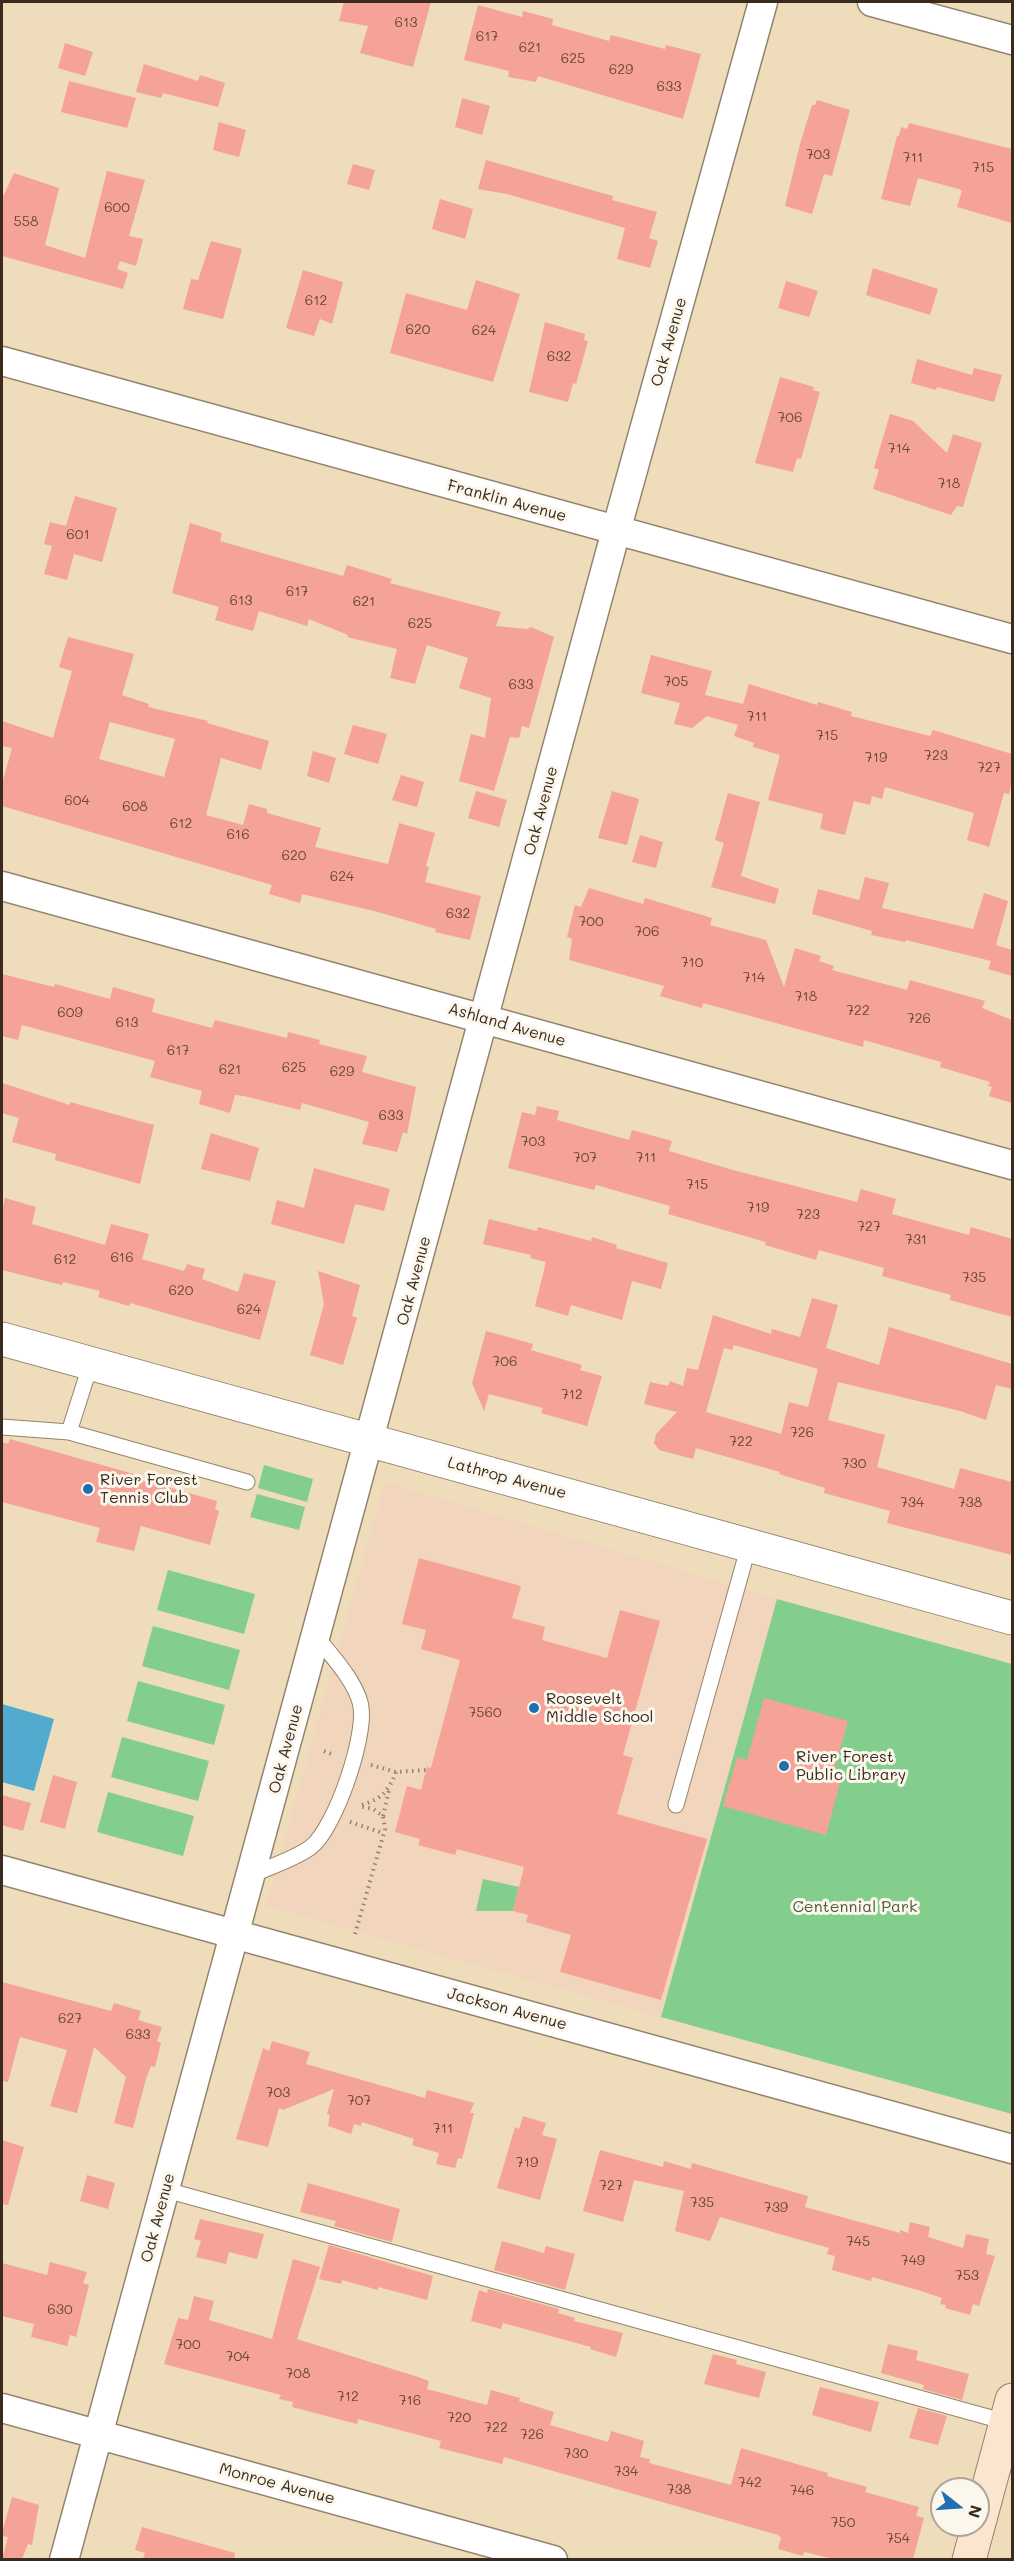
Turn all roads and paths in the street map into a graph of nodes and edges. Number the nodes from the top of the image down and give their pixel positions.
1 (764, 2) edge
2 (872, 2) edge
3 (1012, 40) edge
4 (2, 361) edge
5 (616, 531) junction
6 (1012, 639) edge
7 (2, 886) edge
8 (485, 1019) junction
9 (1012, 1165) edge
10 (2, 1339) edge
11 (91, 1363) junction
12 (2, 1427) edge
13 (69, 1432) junction
14 (370, 1440) junction
15 (246, 1482) dead end
16 (749, 1545) junction
17 (1012, 1618) edge
18 (316, 1637) junction
19 (396, 1772) dead end
20 (390, 1789) junction
21 (676, 1805) dead end
22 (383, 1816) junction
23 (2, 1870) edge
24 (252, 1875) junction
25 (355, 1934) dead end
26 (236, 1935) junction
27 (1012, 2149) edge
28 (165, 2190) junction
29 (2, 2408) edge
30 (1009, 2411) edge
31 (98, 2435) junction
32 (64, 2559) edge
33 (553, 2559) edge
34 (969, 2559) edge

1 - 5 street, Oak Avenue
2 - 3 street
4 - 5 street, Franklin Avenue
5 - 6 street, Franklin Avenue
5 - 8 street, Oak Avenue
7 - 8 street, Ashland Avenue
8 - 9 street, Ashland Avenue
8 - 14 street, Oak Avenue
10 - 11 street, Lathrop Avenue
11 - 13 lane
11 - 14 street, Lathrop Avenue
12 - 13 lane
13 - 15 lane
14 - 16 street, Lathrop Avenue
14 - 18 street, Oak Avenue
16 - 17 street, Lathrop Avenue
16 - 21 lane
18 - 24 street, Oak Avenue
18 - 24 lane
19 - 20 path
20 - 22 path
20 - 22 path
22 - 25 path
23 - 26 street, Jackson Avenue
24 - 26 street, Oak Avenue
26 - 27 street, Jackson Avenue
26 - 28 street, Oak Avenue
28 - 30 lane
28 - 31 street, Oak Avenue
29 - 31 street, Monroe Avenue
30 - 34 main road
31 - 32 street, Oak Avenue
31 - 33 street, Monroe Avenue

